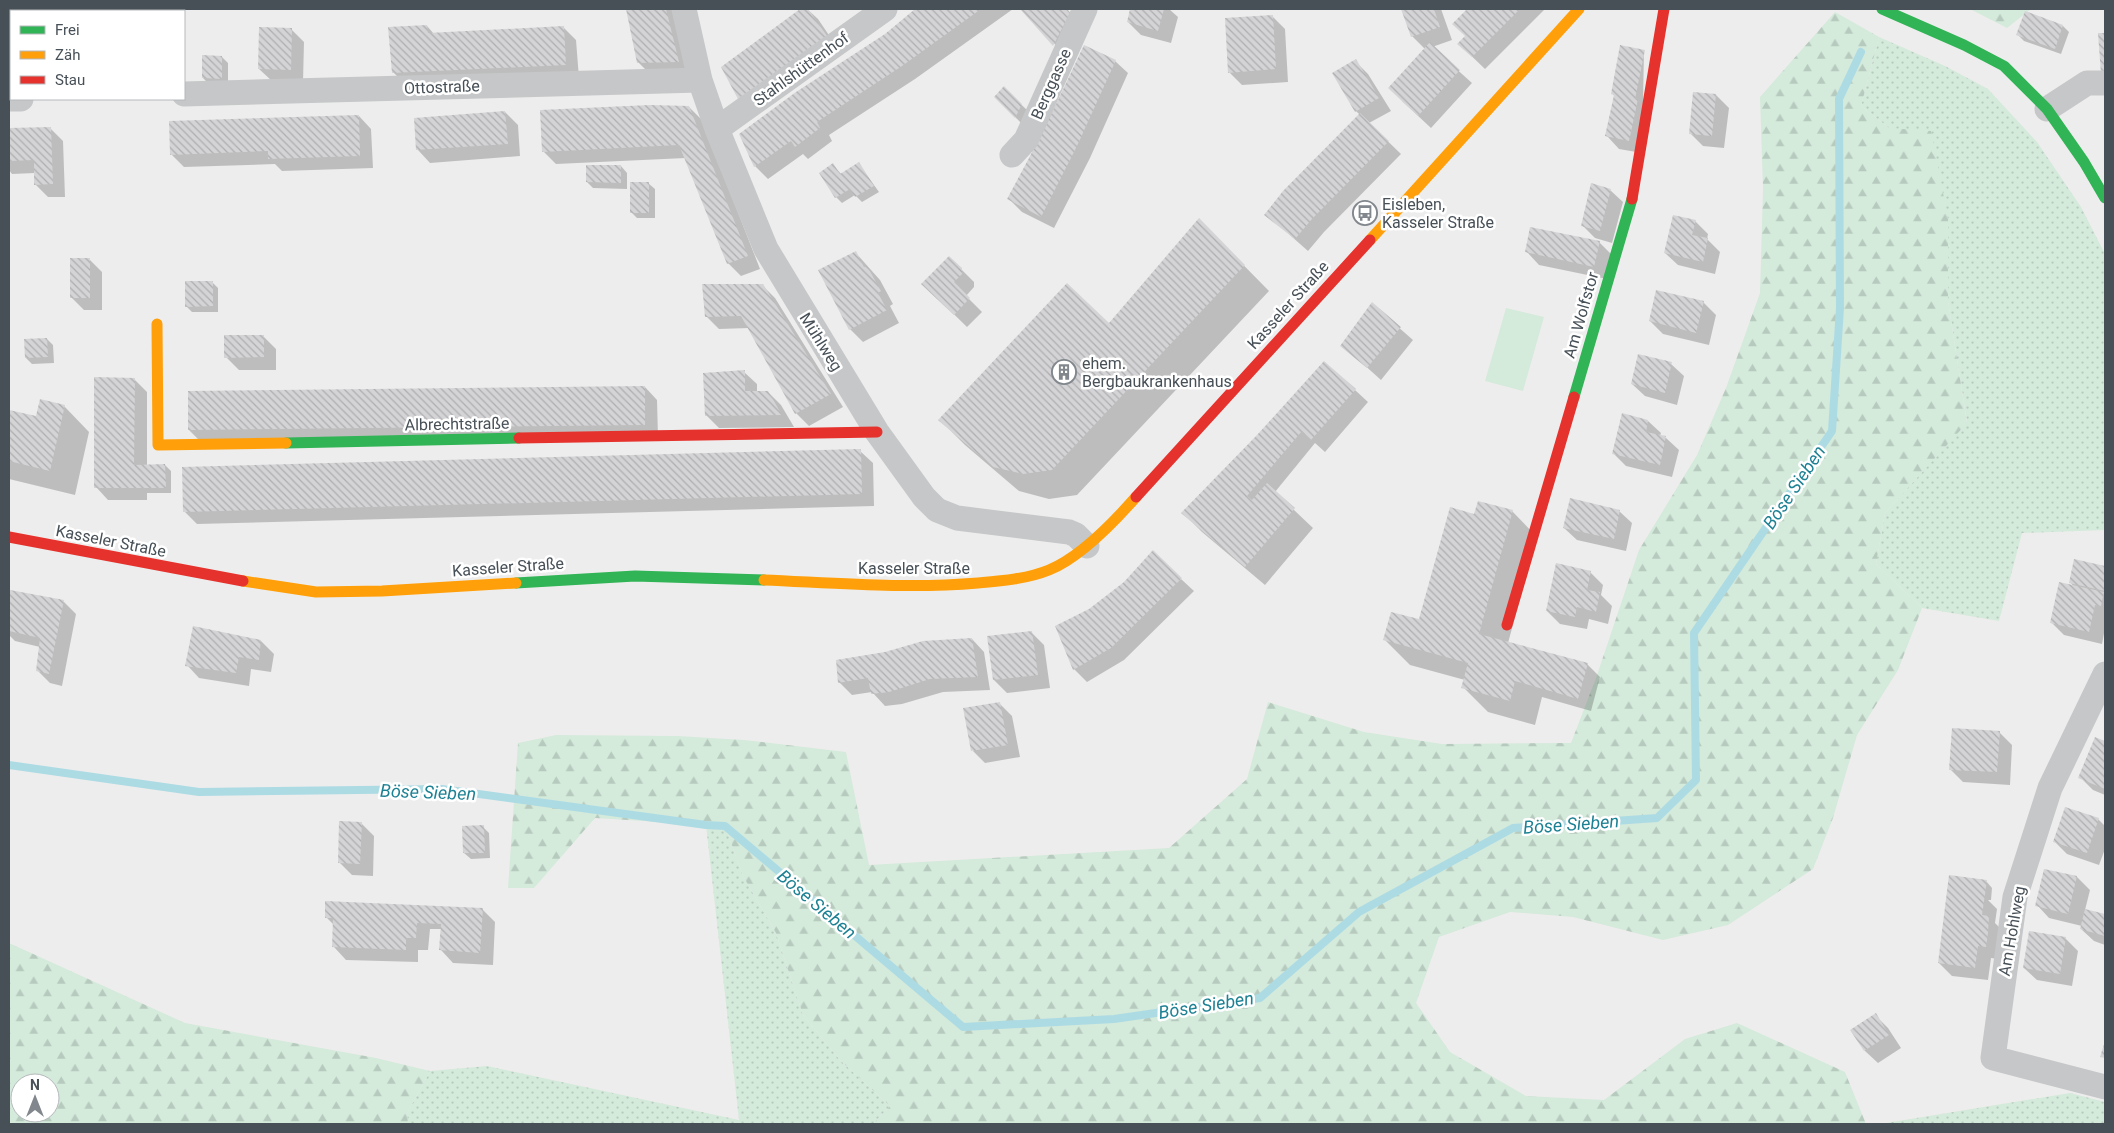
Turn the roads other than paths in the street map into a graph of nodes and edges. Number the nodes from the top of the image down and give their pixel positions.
1 (684, 9) edge
2 (885, 9) edge
3 (1085, 9) edge
4 (1580, 9) edge
5 (1664, 9) edge
6 (1882, 9) edge
7 (700, 80) junction
8 (2105, 83) edge
9 (185, 94) edge
10 (2047, 108) junction
11 (718, 129) junction
12 (1012, 155) dead end
13 (2105, 198) edge
14 (157, 324) dead end
15 (877, 432) junction
16 (9, 538) edge
17 (1087, 546) junction
18 (1507, 625) dead end
19 (2105, 674) edge
20 (2105, 1087) edge

1 - 7 street, Mühlweg
2 - 11 street, Stahlshüttenhof
3 - 12 street, Berggasse
4 - 17 main road, Kasseler Straße
5 - 18 main road, Am Wolfstor
6 - 10 main road
7 - 9 street, Ottostraße
7 - 11 street, Mühlweg
8 - 10 street
10 - 13 main road
11 - 15 street, Mühlweg
14 - 15 main road, Albrechtstraße
15 - 17 street, Mühlweg
16 - 17 main road, Kasseler Straße
19 - 20 street, Am Hohlweg

